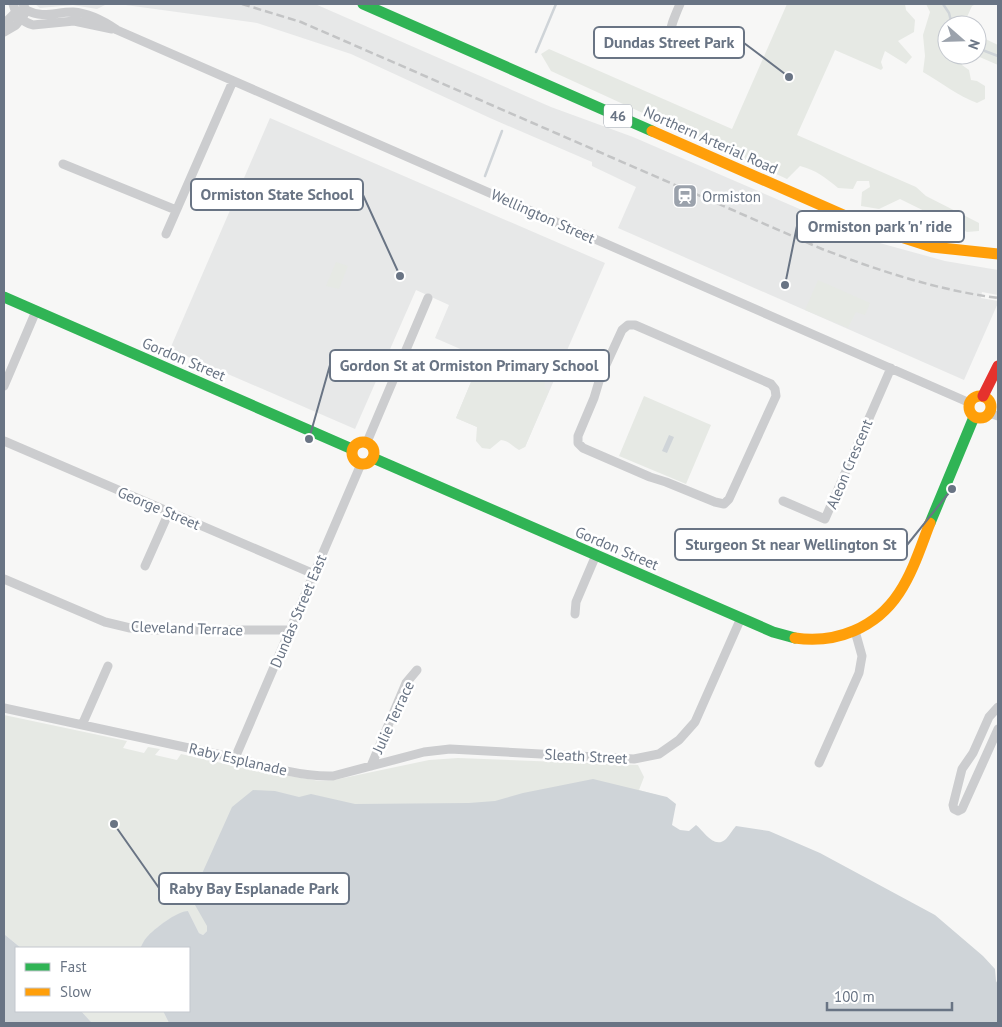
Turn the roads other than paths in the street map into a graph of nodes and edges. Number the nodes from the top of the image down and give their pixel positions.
1 (364, 4) edge
2 (680, 4) edge
3 (24, 7) edge
4 (17, 12) edge
5 (4, 24) edge
6 (117, 30) junction
7 (4, 32) edge
8 (702, 52) dead end
9 (233, 81) junction
10 (63, 164) dead end
11 (176, 210) junction
12 (166, 234) dead end
13 (998, 254) edge
14 (4, 297) edge
15 (428, 298) dead end
16 (36, 311) junction
17 (998, 366) edge
18 (891, 368) junction
19 (4, 386) edge
20 (775, 389) joint
21 (983, 396) junction
22 (970, 403) junction
23 (994, 414) edge
24 (974, 417) junction
25 (4, 442) edge
26 (367, 442) junction
27 (352, 449) junction
28 (373, 458) junction
29 (361, 464) junction
30 (783, 501) dead end
31 (169, 512) junction
32 (596, 555) junction
33 (145, 566) dead end
34 (314, 574) junction
35 (4, 579) edge
36 (576, 614) dead end
37 (741, 618) junction
38 (290, 630) junction
39 (855, 632) junction
40 (108, 666) dead end
41 (417, 670) dead end
42 (998, 707) edge
43 (4, 708) edge
44 (82, 725) junction
45 (998, 729) edge
46 (472, 750) joint
47 (235, 758) junction
48 (819, 762) dead end
49 (371, 766) junction

1 - 13 street, Northern Arterial Road / 46
2 - 8 street
3 - 4 street
3 - 6 street, Wellington Street
4 - 5 street
4 - 6 street, Wellington Street
4 - 7 street
6 - 9 street, Wellington Street
9 - 11 street
9 - 18 street, Wellington Street
10 - 11 street
11 - 12 street
14 - 16 street, Gordon Street
15 - 26 street
16 - 19 street
16 - 27 street, Gordon Street
17 - 21 street
18 - 22 street, Wellington Street
18 - 30 street, Aleon Crescent
20 - 20 street
21 - 22 street
21 - 23 street
22 - 24 street
23 - 24 street
24 - 39 street, Gordon Street
25 - 31 street, George Street
26 - 27 street
26 - 28 street
27 - 29 street
28 - 29 street
28 - 32 street, Gordon Street
29 - 34 street, Dundas Street East
31 - 33 street
31 - 34 street, George Street
32 - 36 street
32 - 37 street, Gordon Street
34 - 38 street, Dundas Street East
35 - 38 street, Cleveland Terrace
37 - 39 street, Gordon Street
37 - 46 street, Sleath Street
38 - 47 street, Dundas Street East
39 - 48 street
40 - 44 street
41 - 49 street, Julie Terrace
42 - 45 street
43 - 44 street, Raby Esplanade
44 - 47 street, Raby Esplanade
46 - 49 street, Raby Esplanade
47 - 49 street, Raby Esplanade

